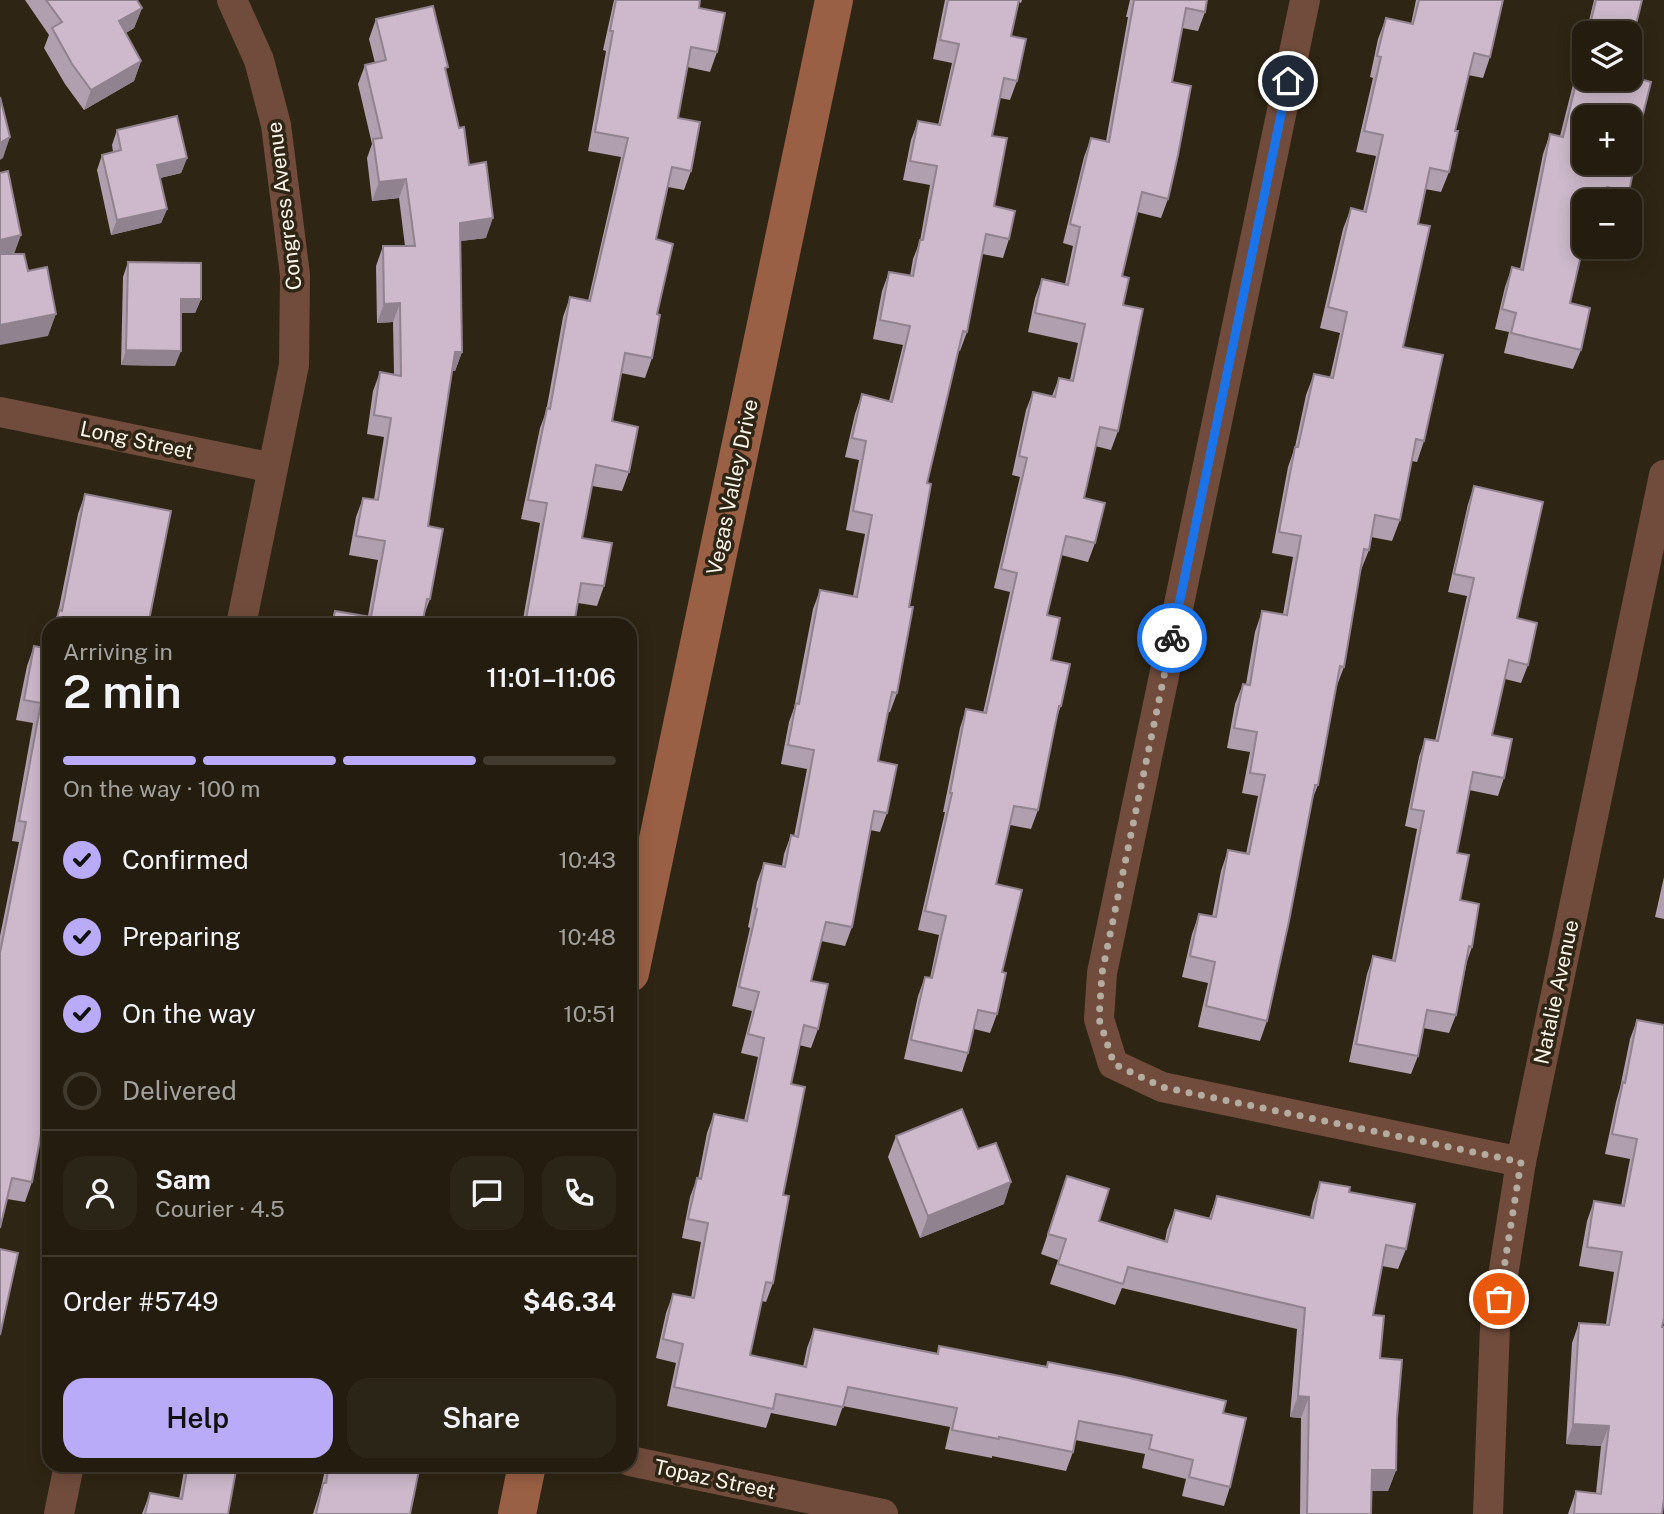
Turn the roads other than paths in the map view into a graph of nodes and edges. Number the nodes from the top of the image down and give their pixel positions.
1 (232, 0) edge
2 (834, 0) edge
3 (1305, 0) edge
4 (0, 412) edge
5 (273, 468) junction
6 (1664, 475) edge
7 (242, 618) edge
8 (637, 940) edge
9 (1521, 1162) junction
10 (637, 1462) edge
11 (68, 1472) edge
12 (526, 1472) edge
13 (59, 1514) edge
14 (517, 1514) edge
15 (883, 1514) edge
16 (1488, 1514) edge

1 - 5 street, Congress Avenue
2 - 8 street, Vegas Valley Drive
3 - 9 street
4 - 5 street, Long Street
5 - 7 street, Congress Avenue
6 - 9 street, Natalie Avenue
9 - 16 street, Natalie Avenue
10 - 15 street, Topaz Street
11 - 13 street
12 - 14 street

